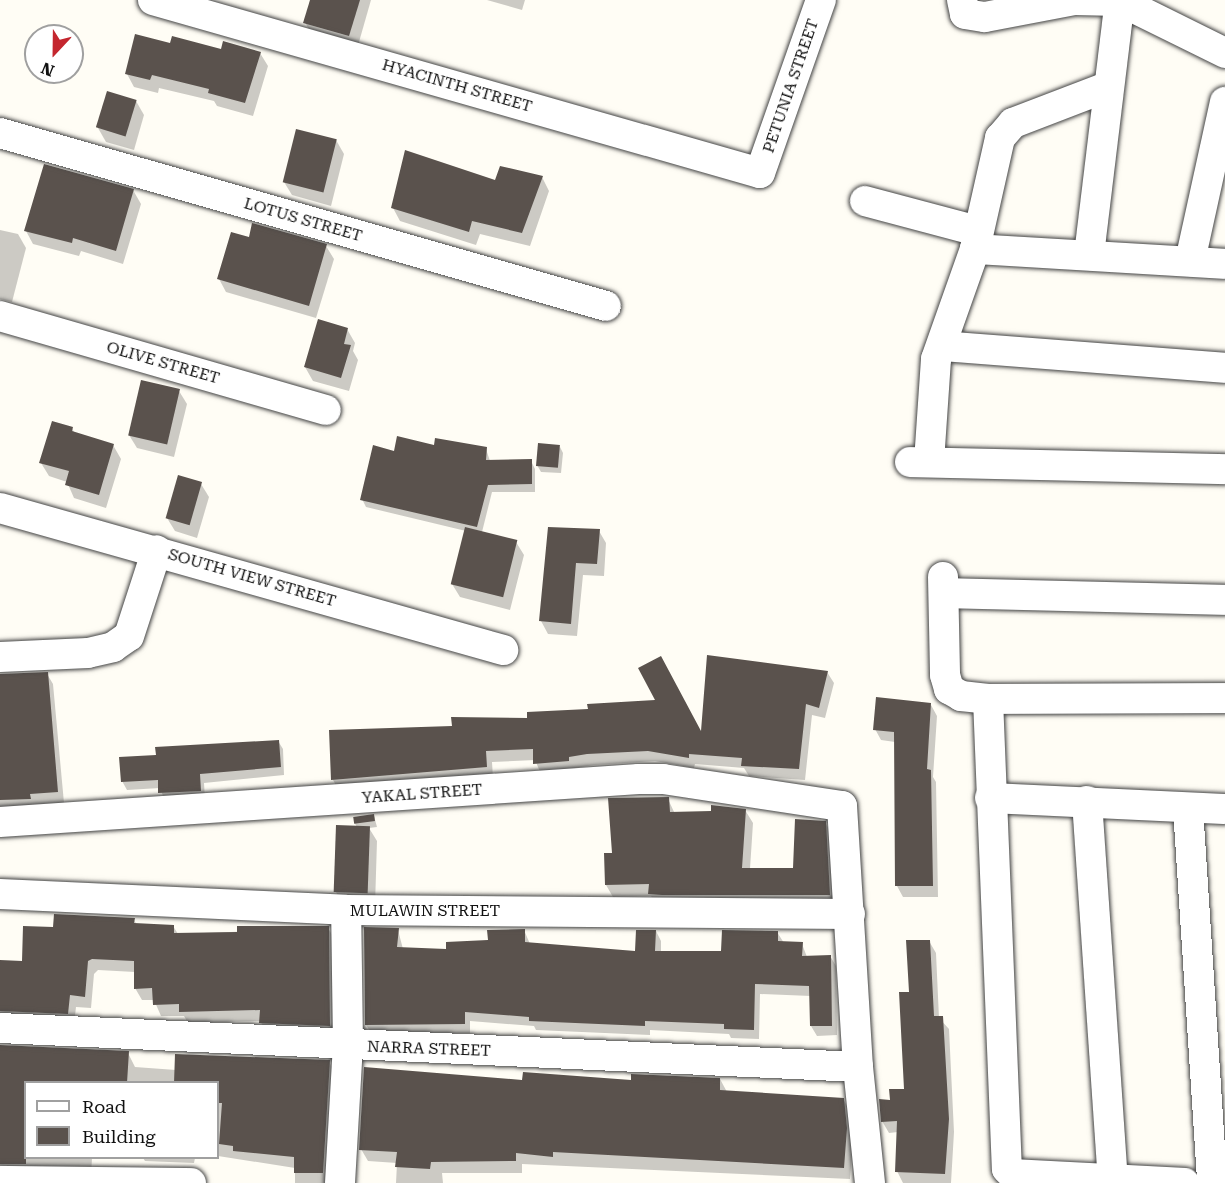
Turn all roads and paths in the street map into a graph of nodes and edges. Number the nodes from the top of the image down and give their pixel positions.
1 (153, 0) edge
2 (821, 0) edge
3 (962, 0) edge
4 (1120, 1) edge
5 (1225, 53) edge
6 (1107, 87) junction
7 (1225, 102) edge
8 (0, 133) edge
9 (760, 173) joint
10 (865, 201) dead end
11 (976, 240) junction
12 (1089, 255) junction
13 (1190, 261) junction
14 (1225, 264) edge
15 (606, 306) dead end
16 (0, 316) edge
17 (942, 346) junction
18 (1225, 368) edge
19 (326, 410) dead end
20 (1225, 470) edge
21 (0, 508) edge
22 (157, 550) junction
23 (1225, 600) edge
24 (503, 650) dead end
25 (0, 657) edge
26 (1225, 698) edge
27 (988, 699) junction
28 (990, 798) junction
29 (1087, 801) junction
30 (1188, 808) junction
31 (1225, 809) edge
32 (0, 822) edge
33 (0, 894) edge
34 (346, 910) junction
35 (850, 914) junction
36 (0, 1028) edge
37 (348, 1045) junction
38 (858, 1067) junction
39 (1113, 1179) junction
40 (0, 1181) edge
41 (131, 1182) edge
42 (191, 1183) edge
43 (340, 1183) edge
44 (870, 1183) edge
45 (1185, 1183) edge
46 (1212, 1183) edge

1 - 9 street, HYACINTH STREET
2 - 9 street, PETUNIA STREET
3 - 4 street
4 - 5 street
4 - 6 street
6 - 11 street
6 - 12 street
7 - 13 street
8 - 15 street, LOTUS STREET
10 - 11 street
11 - 12 street
11 - 17 street
12 - 13 street
13 - 14 street
16 - 19 street, OLIVE STREET
17 - 18 street
17 - 20 street
21 - 22 street, SOUTH VIEW STREET
22 - 24 street, SOUTH VIEW STREET
22 - 25 street
23 - 27 street
26 - 27 street
27 - 28 street
28 - 29 street
28 - 39 street
29 - 30 street
29 - 39 street
30 - 31 street
30 - 46 street
32 - 35 street, YAKAL STREET
33 - 34 street, MULAWIN STREET
34 - 35 street, MULAWIN STREET
34 - 37 street
35 - 38 street
36 - 37 street, NARRA STREET
37 - 38 street, NARRA STREET
37 - 43 street
38 - 44 street
39 - 45 street
40 - 41 street
41 - 42 street

